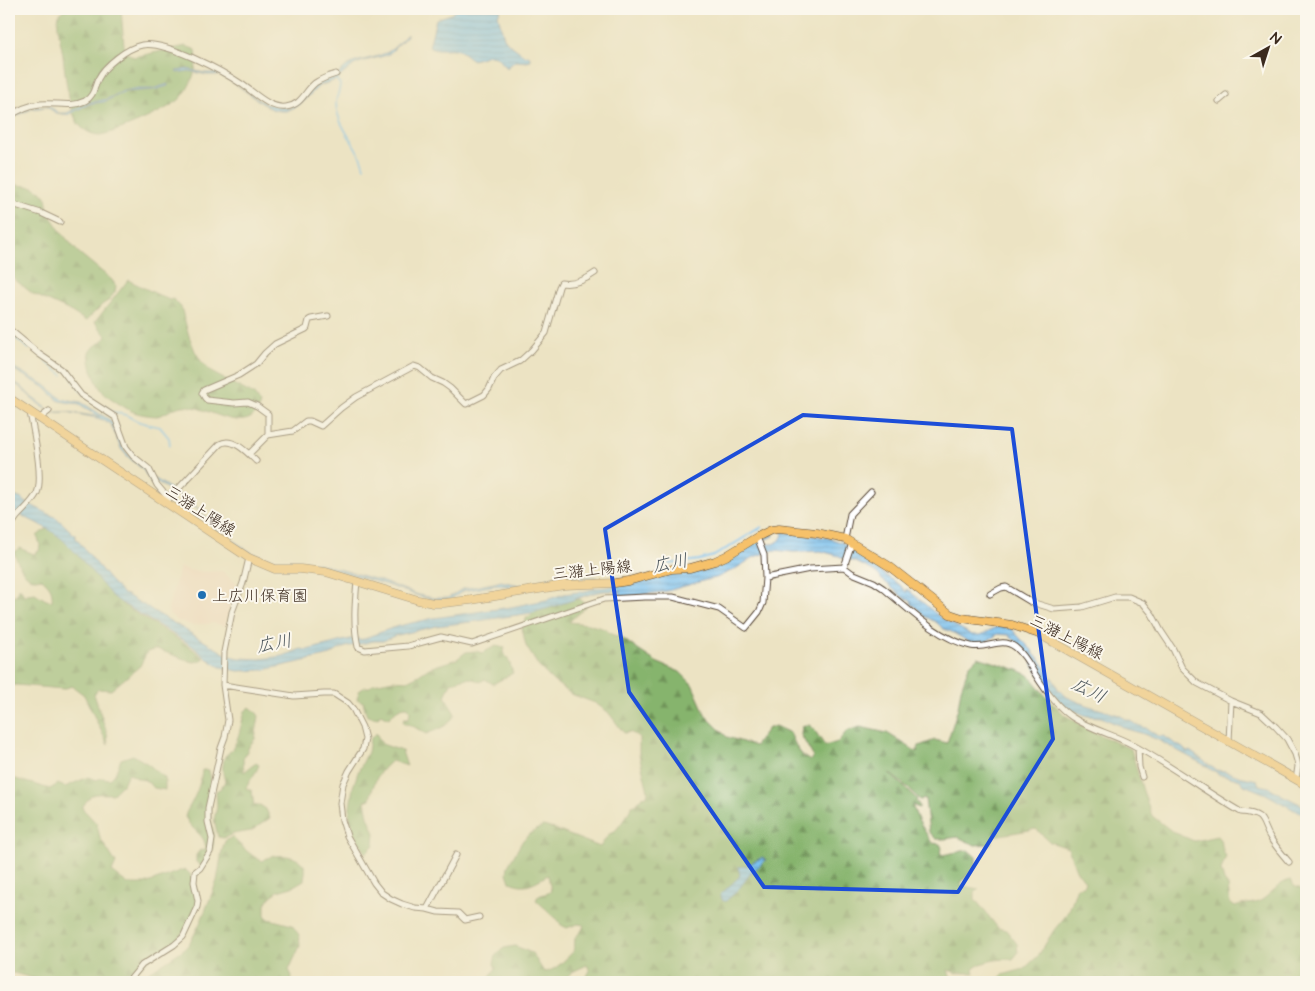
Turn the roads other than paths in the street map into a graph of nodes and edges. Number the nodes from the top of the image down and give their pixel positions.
1 (336, 74) dead end
2 (1226, 95) dead end
3 (1219, 100) dead end
4 (9, 117) edge
5 (9, 203) edge
6 (60, 222) dead end
7 (595, 273) dead end
8 (328, 316) dead end
9 (9, 329) edge
10 (9, 398) edge
11 (49, 411) dead end
12 (30, 412) junction
13 (39, 418) junction
14 (268, 435) junction
15 (249, 454) junction
16 (256, 461) dead end
17 (871, 492) dead end
18 (167, 501) junction
19 (9, 530) edge
20 (757, 539) junction
21 (850, 543) junction
22 (249, 558) junction
23 (844, 567) junction
24 (765, 578) junction
25 (357, 581) junction
26 (990, 594) dead end
27 (223, 685) junction
28 (1231, 701) junction
29 (1229, 742) junction
30 (1138, 748) junction
31 (1142, 777) dead end
32 (1296, 780) junction
33 (1306, 785) edge
34 (456, 855) dead end
35 (1289, 862) dead end
36 (427, 908) junction
37 (479, 917) dead end
38 (128, 982) edge

1 - 4 street
2 - 3 street
5 - 6 street
7 - 14 street
8 - 14 street
9 - 18 street
10 - 12 main road, 三潴上陽線
11 - 13 street
12 - 13 main road, 三潴上陽線
12 - 19 street
13 - 18 main road, 三潴上陽線
14 - 15 street
15 - 16 street
15 - 18 street
17 - 21 street
18 - 22 main road, 三潴上陽線
20 - 21 main road, 三潴上陽線
20 - 24 street
20 - 25 main road, 三潴上陽線
21 - 23 street
21 - 29 main road, 三潴上陽線
22 - 25 main road, 三潴上陽線
22 - 27 street
23 - 24 street
23 - 30 street
24 - 25 street
26 - 28 street
27 - 36 street
27 - 38 street
28 - 29 street
28 - 32 street
29 - 32 main road, 三潴上陽線
30 - 31 street
30 - 35 street
32 - 33 main road, 三潴上陽線
34 - 36 street
36 - 37 street

